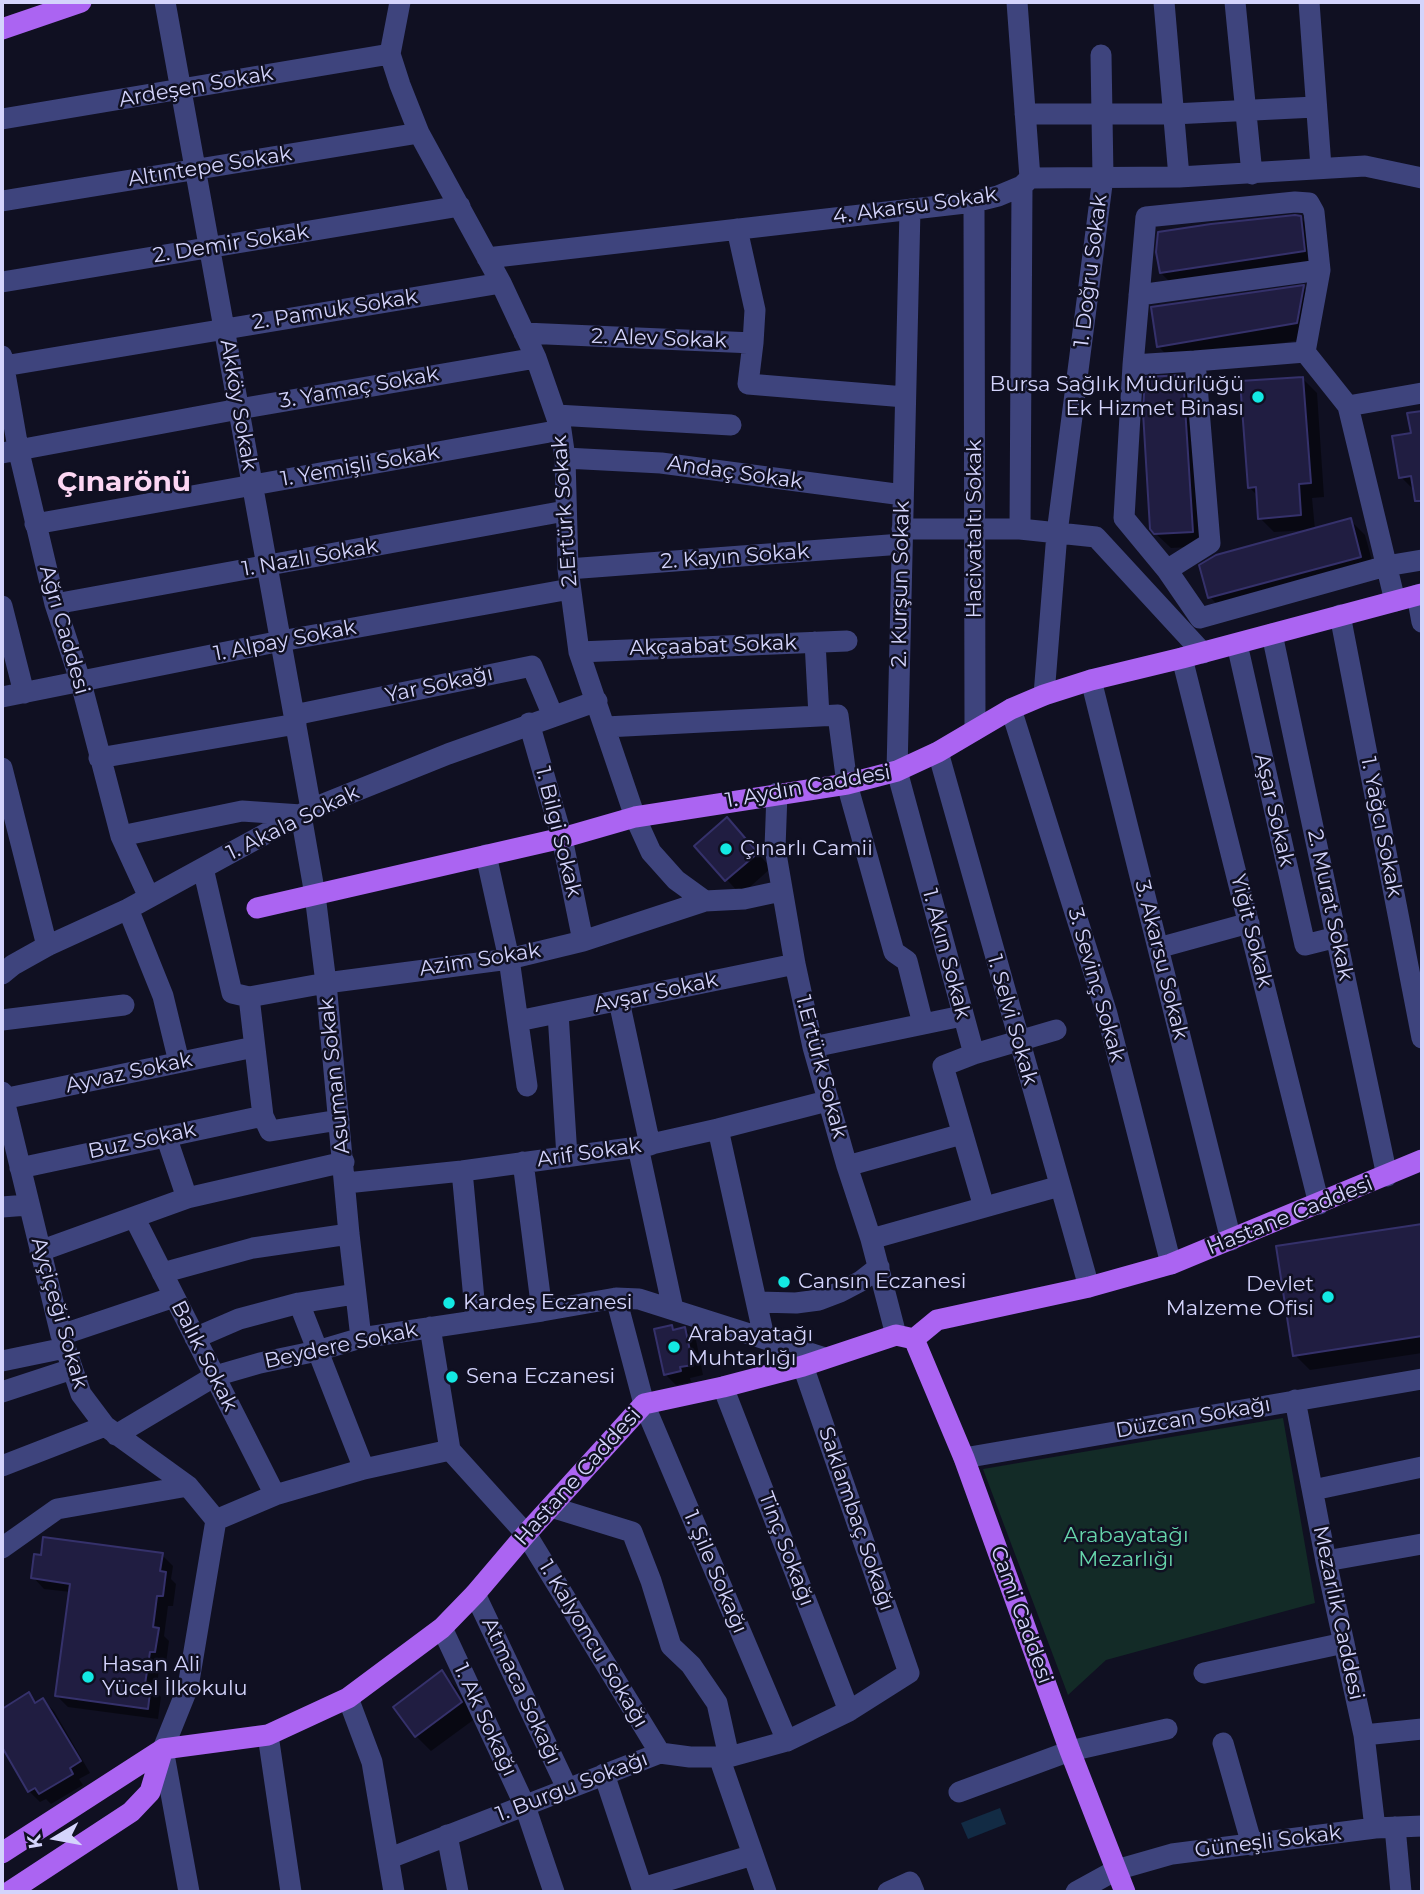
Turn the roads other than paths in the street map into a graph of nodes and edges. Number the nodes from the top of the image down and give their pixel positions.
1 (81, 2) edge
2 (165, 2) edge
3 (400, 2) edge
4 (1017, 2) edge
5 (1164, 2) edge
6 (1235, 2) edge
7 (1309, 2) edge
8 (2, 29) edge
9 (390, 54) junction
10 (1101, 55) dead end
11 (181, 89) junction
12 (1315, 107) junction
13 (1246, 111) junction
14 (1102, 113) junction
15 (1025, 114) junction
16 (1173, 114) junction
17 (2, 120) edge
18 (419, 133) junction
19 (1321, 167) junction
20 (195, 169) junction
21 (1252, 174) junction
22 (1103, 177) junction
23 (1179, 177) junction
24 (1422, 178) edge
25 (1026, 182) junction
26 (2, 201) edge
27 (974, 202) junction
28 (460, 206) junction
29 (909, 209) junction
30 (737, 229) junction
31 (209, 247) junction
32 (487, 258) junction
33 (1320, 270) junction
34 (2, 282) edge
35 (501, 283) junction
36 (1139, 295) junction
37 (224, 329) junction
38 (524, 333) junction
39 (753, 343) junction
40 (1305, 352) junction
41 (536, 358) junction
42 (3, 361) edge
43 (1195, 361) junction
44 (1133, 365) junction
45 (1422, 393) edge
46 (905, 397) junction
47 (5, 402) edge
48 (1348, 406) junction
49 (239, 409) junction
50 (558, 423) junction
51 (730, 425) dead end
52 (10, 450) edge
53 (565, 458) junction
54 (253, 485) junction
55 (903, 495) junction
56 (565, 512) junction
57 (35, 524) junction
58 (976, 529) junction
59 (1020, 529) junction
60 (1058, 533) junction
61 (902, 537) junction
62 (1422, 559) edge
63 (267, 566) junction
64 (1386, 566) junction
65 (1167, 570) junction
66 (569, 579) junction
67 (1420, 594) edge
68 (1395, 601) junction
69 (55, 604) junction
70 (2, 607) edge
71 (1340, 615) junction
72 (1422, 622) edge
73 (1272, 634) junction
74 (281, 641) junction
75 (847, 641) dead end
76 (815, 642) junction
77 (1237, 643) junction
78 (579, 652) junction
79 (1193, 655) junction
80 (1091, 680) junction
81 (81, 683) junction
82 (24, 693) junction
83 (1044, 695) junction
84 (2, 697) edge
85 (597, 701) junction
86 (1011, 709) junction
87 (553, 716) junction
88 (819, 716) junction
89 (295, 719) junction
90 (529, 723) junction
91 (606, 727) junction
92 (975, 730) junction
93 (938, 752) junction
94 (99, 758) junction
95 (897, 771) junction
96 (3, 774) edge
97 (847, 784) junction
98 (777, 793) junction
99 (306, 812) junction
100 (635, 817) junction
101 (121, 835) junction
102 (562, 838) junction
103 (12, 852) edge
104 (486, 855) junction
105 (204, 868) junction
106 (782, 891) junction
107 (315, 895) junction
108 (149, 897) junction
109 (705, 901) junction
110 (128, 908) junction
111 (257, 908) dead end
112 (1249, 923) junction
113 (1336, 937) junction
114 (583, 941) junction
115 (47, 946) junction
116 (1158, 948) junction
117 (509, 959) junction
118 (795, 964) junction
119 (2, 974) edge
120 (326, 983) junction
121 (249, 997) junction
122 (619, 1001) junction
123 (124, 1005) dead end
124 (558, 1013) junction
125 (962, 1016) junction
126 (2, 1020) edge
127 (518, 1021) junction
128 (923, 1024) junction
129 (1056, 1030) dead end
130 (1422, 1038) edge
131 (1018, 1041) junction
132 (254, 1047) junction
133 (813, 1047) junction
134 (974, 1054) junction
135 (179, 1062) junction
136 (527, 1086) dead end
137 (3, 1096) edge
138 (827, 1101) junction
139 (263, 1116) junction
140 (339, 1120) junction
141 (718, 1129) junction
142 (962, 1134) junction
143 (7, 1136) edge
144 (166, 1136) junction
145 (644, 1146) junction
146 (567, 1157) junction
147 (1422, 1160) edge
148 (523, 1162) junction
149 (847, 1166) junction
150 (20, 1168) junction
151 (462, 1171) junction
152 (345, 1172) junction
153 (1387, 1176) junction
154 (1060, 1186) junction
155 (187, 1198) junction
156 (1319, 1204) junction
157 (28, 1205) junction
158 (2, 1207) edge
159 (984, 1208) junction
160 (134, 1217) junction
161 (349, 1234) junction
162 (871, 1239) junction
163 (1231, 1240) junction
164 (40, 1251) junction
165 (1171, 1264) junction
166 (879, 1267) junction
167 (162, 1273) junction
168 (1088, 1287) junction
169 (355, 1294) junction
170 (174, 1297) junction
171 (616, 1298) junction
172 (758, 1302) junction
173 (299, 1303) junction
174 (674, 1309) junction
175 (542, 1311) junction
176 (476, 1321) junction
177 (430, 1327) junction
178 (764, 1337) junction
179 (905, 1337) junction
180 (195, 1338) junction
181 (361, 1338) junction
182 (63, 1342) junction
183 (317, 1351) junction
184 (825, 1358) junction
185 (2, 1361) edge
186 (803, 1366) junction
187 (72, 1369) junction
188 (215, 1376) junction
189 (1422, 1379) edge
190 (723, 1387) junction
191 (2, 1392) edge
192 (1295, 1400) junction
193 (644, 1404) junction
194 (111, 1431) junction
195 (450, 1450) junction
196 (964, 1458) junction
197 (2, 1465) edge
198 (1422, 1467) edge
199 (364, 1469) junction
200 (188, 1486) junction
201 (1313, 1490) junction
202 (275, 1495) junction
203 (551, 1507) junction
204 (216, 1520) junction
205 (526, 1534) junction
206 (1422, 1544) edge
207 (2, 1548) edge
208 (1326, 1561) junction
209 (475, 1594) junction
210 (442, 1628) junction
211 (1344, 1643) junction
212 (909, 1673) joint
213 (1204, 1673) dead end
214 (348, 1698) junction
215 (849, 1711) junction
216 (1167, 1729) dead end
217 (1422, 1729) edge
218 (268, 1735) junction
219 (1364, 1735) junction
220 (787, 1741) junction
221 (1223, 1742) dead end
222 (163, 1749) junction
223 (1070, 1751) junction
224 (660, 1754) junction
225 (724, 1757) junction
226 (604, 1774) junction
227 (567, 1788) junction
228 (959, 1792) dead end
229 (525, 1805) junction
230 (1422, 1826) edge
231 (1385, 1827) junction
232 (447, 1835) junction
233 (1252, 1845) junction
234 (4, 1846) edge
235 (753, 1855) junction
236 (390, 1858) junction
237 (1115, 1870) junction
238 (23, 1888) edge
239 (189, 1892) edge
240 (291, 1892) edge
241 (394, 1892) edge
242 (458, 1892) edge
243 (554, 1892) edge
244 (766, 1892) edge
245 (888, 1892) edge
246 (914, 1892) edge
247 (1076, 1892) edge
248 (1125, 1892) edge
249 (1401, 1892) edge

1 - 8 main road
2 - 11 street, Akköy Sokak
3 - 9 street
4 - 15 street
5 - 16 street
6 - 13 street
7 - 12 street
9 - 11 street, Ardeşen Sokak
9 - 18 street, 2.Ertürk Sokak
10 - 14 street, 1. Doğru Sokak
11 - 17 street, Ardeşen Sokak
11 - 20 street, Akköy Sokak
12 - 13 street
12 - 19 street
13 - 16 street
13 - 21 street
14 - 15 street
14 - 16 street
14 - 22 street, 1. Doğru Sokak
15 - 25 street
16 - 23 street
18 - 20 street, Altıntepe Sokak
18 - 28 street, 2.Ertürk Sokak
19 - 21 street, 4. Akarsu Sokak
19 - 24 street, 4. Akarsu Sokak
20 - 26 street, Altıntepe Sokak
20 - 31 street, Akköy Sokak
21 - 23 street, 4. Akarsu Sokak
22 - 23 street, 4. Akarsu Sokak
22 - 25 street, 4. Akarsu Sokak
22 - 60 street, 1. Doğru Sokak
25 - 27 street, 4. Akarsu Sokak
25 - 59 street
27 - 29 street, 4. Akarsu Sokak
27 - 58 street, Hacivataltı Sokak
28 - 31 street, 2. Demir Sokak
28 - 32 street, 2.Ertürk Sokak
29 - 30 street, 4. Akarsu Sokak
29 - 46 street, 2. Kurşun Sokak
30 - 32 street, 4. Akarsu Sokak
30 - 39 street
31 - 34 street, 2. Demir Sokak
31 - 37 street, Akköy Sokak
32 - 35 street, 2.Ertürk Sokak
33 - 36 street
33 - 36 street
33 - 40 street
35 - 37 street, 2. Pamuk Sokak
35 - 38 street, 2.Ertürk Sokak
36 - 44 street
37 - 42 street, 2. Pamuk Sokak
37 - 49 street, Akköy Sokak
38 - 39 street, 2. Alev Sokak
38 - 41 street, 2.Ertürk Sokak
39 - 46 street, 2. Alev Sokak
40 - 43 street
40 - 48 street
41 - 49 street, 3. Yamaç Sokak
41 - 50 street, 2.Ertürk Sokak
42 - 47 street, Ağrı Caddesi
43 - 44 street
43 - 65 street
44 - 65 street
45 - 48 street
46 - 55 street, 2. Kurşun Sokak
47 - 52 street, Ağrı Caddesi
48 - 64 street
49 - 52 street, 3. Yamaç Sokak
49 - 54 street, Akköy Sokak
50 - 51 street, 1. Yemişli Sokak
50 - 53 street, 2.Ertürk Sokak
50 - 54 street, 1. Yemişli Sokak
52 - 57 street, Ağrı Caddesi
53 - 55 street, Andaç Sokak
53 - 56 street, 2.Ertürk Sokak
54 - 57 street, 1. Yemişli Sokak
54 - 63 street, Akköy Sokak
55 - 61 street, 2. Kurşun Sokak
56 - 63 street, 1. Nazlı Sokak
56 - 66 street, 2.Ertürk Sokak
57 - 69 street, Ağrı Caddesi
58 - 59 street, 2. Kayın Sokak
58 - 61 street, 2. Kayın Sokak
58 - 92 street, Hacivataltı Sokak
59 - 60 street, 2. Kayın Sokak
60 - 79 street, 2. Kayın Sokak
60 - 83 street, 1. Doğru Sokak
61 - 66 street, 2. Kayın Sokak
61 - 95 street, 2. Kurşun Sokak
62 - 64 street
63 - 69 street, 1. Nazlı Sokak
63 - 74 street, Akköy Sokak
64 - 65 street
64 - 68 street
66 - 74 street, 1. Alpay Sokak
66 - 78 street, 2.Ertürk Sokak
67 - 68 main road, 1. Aydın Caddesi
67 - 72 street
68 - 71 main road, 1. Aydın Caddesi
69 - 81 street, Ağrı Caddesi
70 - 82 street
71 - 73 main road, 1. Aydın Caddesi
71 - 130 street, 1. Yağcı Sokak
73 - 77 main road, 1. Aydın Caddesi
73 - 113 street, 2. Murat Sokak
74 - 81 street, 1. Alpay Sokak
74 - 89 street, Akköy Sokak
75 - 76 street, Akçaabat Sokak
76 - 78 street, Akçaabat Sokak
76 - 88 street
77 - 79 main road, 1. Aydın Caddesi
77 - 113 street, Aşar Sokak
78 - 85 street, 2.Ertürk Sokak
79 - 80 main road, 1. Aydın Caddesi
79 - 112 street, Yiğit Sokak
80 - 83 main road, 1. Aydın Caddesi
80 - 116 street, 3. Akarsu Sokak
81 - 82 street, 1. Alpay Sokak
81 - 94 street, Ağrı Caddesi
82 - 84 street, 1. Alpay Sokak
83 - 86 main road, 1. Aydın Caddesi
85 - 87 street, 1. Akala Sokak
85 - 91 street, 2.Ertürk Sokak
86 - 92 main road, 1. Aydın Caddesi
86 - 165 street, 3. Sevinç Sokak
87 - 89 street, Yar Sokağı
87 - 90 street, 1. Akala Sokak
88 - 91 street
88 - 97 street
89 - 94 street
89 - 99 street, Akköy Sokak
90 - 99 street, 1. Akala Sokak
90 - 102 street, 1. Bilgi Sokak
91 - 100 street, 2.Ertürk Sokak
92 - 93 main road, 1. Aydın Caddesi
93 - 95 main road, 1. Aydın Caddesi
93 - 131 street, 1. Selvi Sokak
94 - 101 street, Ağrı Caddesi
95 - 97 main road, 1. Aydın Caddesi
95 - 125 street, 1. Akın Sokak
96 - 103 street
97 - 98 main road, 1. Aydın Caddesi
97 - 128 street
98 - 100 main road, 1. Aydın Caddesi
98 - 106 street, 1.Ertürk Sokak
99 - 101 street
99 - 105 street, 1. Akala Sokak
99 - 107 street, Asuman Sokak
100 - 102 main road, 1. Aydın Caddesi
100 - 109 street, 2.Ertürk Sokak
101 - 108 street, Ağrı Caddesi
102 - 104 main road, 1. Aydın Caddesi
102 - 114 street, 1. Bilgi Sokak
103 - 115 street
104 - 107 main road, 1. Aydın Caddesi
104 - 117 street
105 - 108 street, 1. Akala Sokak
105 - 121 street
106 - 109 street
106 - 118 street, 1.Ertürk Sokak
107 - 111 main road, 1. Aydın Caddesi
107 - 120 street, Asuman Sokak
108 - 110 street, 1. Akala Sokak
109 - 114 street, Azim Sokak
110 - 115 street, 1. Akala Sokak
110 - 135 street
112 - 116 street
112 - 156 street, Yiğit Sokak
113 - 153 street, 2. Murat Sokak
114 - 117 street, Azim Sokak
115 - 119 street, 1. Akala Sokak
116 - 163 street, 3. Akarsu Sokak
117 - 120 street, Azim Sokak
117 - 127 street
118 - 122 street, Avşar Sokak
118 - 133 street, 1.Ertürk Sokak
120 - 121 street, Azim Sokak
120 - 140 street, Asuman Sokak
121 - 132 street
122 - 124 street, Avşar Sokak
122 - 145 street
123 - 126 street
124 - 127 street, Avşar Sokak
124 - 146 street
125 - 128 street
125 - 134 street, 1. Akın Sokak
127 - 136 street
128 - 133 street
129 - 131 street
131 - 134 street
131 - 154 street, 1. Selvi Sokak
132 - 135 street, Ayvaz Sokak
132 - 139 street
133 - 138 street, 1.Ertürk Sokak
134 - 142 street
135 - 137 street, Ayvaz Sokak
137 - 143 street, Ayçiçeği Sokak
138 - 141 street, Arif Sokak
138 - 149 street, 1.Ertürk Sokak
139 - 140 street
139 - 144 street, Buz Sokak
140 - 152 street, Asuman Sokak
141 - 145 street, Arif Sokak
141 - 172 street
142 - 149 street
142 - 159 street
143 - 150 street, Ayçiçeği Sokak
144 - 150 street, Buz Sokak
144 - 155 street
145 - 146 street, Arif Sokak
145 - 174 street
146 - 148 street, Arif Sokak
147 - 153 main road, Hastane Caddesi
148 - 151 street, Arif Sokak
148 - 175 street
149 - 162 street, 1.Ertürk Sokak
150 - 157 street, Ayçiçeği Sokak
151 - 152 street, Arif Sokak
151 - 176 street
152 - 155 street, Arif Sokak
152 - 161 street, Asuman Sokak
153 - 156 main road, Hastane Caddesi
154 - 159 street
154 - 168 street, 1. Selvi Sokak
155 - 160 street, Arif Sokak
156 - 163 main road, Hastane Caddesi
157 - 158 street
157 - 164 street, Ayçiçeği Sokak
159 - 162 street
160 - 164 street, Arif Sokak
160 - 167 street, Balık Sokak
161 - 167 street
161 - 169 street, Asuman Sokak
162 - 166 street, 1.Ertürk Sokak
163 - 165 main road, Hastane Caddesi
164 - 182 street, Ayçiçeği Sokak
165 - 168 main road, Hastane Caddesi
166 - 172 street
166 - 179 street, 1.Ertürk Sokak
167 - 170 street, Balık Sokak
168 - 179 main road, Hastane Caddesi
169 - 173 street
169 - 181 street, Asuman Sokak
170 - 180 street, Balık Sokak
170 - 182 street
171 - 174 street, Beydere Sokak
171 - 175 street, Beydere Sokak
171 - 193 street, 1. Şile Sokağı
172 - 178 street
173 - 180 street
173 - 183 street
174 - 178 street, Beydere Sokak
175 - 176 street, Beydere Sokak
176 - 177 street, Beydere Sokak
177 - 181 street, Beydere Sokak
177 - 195 street
178 - 184 street, Beydere Sokak
179 - 184 main road, Hastane Caddesi
179 - 196 main road, Cami Caddesi
180 - 188 street, Balık Sokak
181 - 183 street, Beydere Sokak
182 - 185 street
182 - 187 street, Ayçiçeği Sokak
183 - 188 street, Beydere Sokak
183 - 199 street
184 - 186 main road, Hastane Caddesi
186 - 190 main road, Hastane Caddesi
186 - 212 street, Saklambaç Sokağı
187 - 191 street
187 - 194 street, Ayçiçeği Sokak
188 - 194 street, Beydere Sokak
188 - 202 street, Balık Sokak
189 - 192 street, Düzcan Sokağı
190 - 193 main road, Hastane Caddesi
190 - 215 street, Tinç Sokağı
192 - 196 street, Düzcan Sokağı
192 - 201 street, Mezarlık Caddesi
193 - 203 main road, Hastane Caddesi
193 - 220 street, 1. Şile Sokağı
194 - 197 street, Beydere Sokak
194 - 200 street, Ayçiçeği Sokak
195 - 199 street
195 - 205 street, 1. Kalyoncu Sokağı
196 - 223 main road, Cami Caddesi
198 - 201 street
199 - 202 street
200 - 204 street, Ayçiçeği Sokak
200 - 207 street
201 - 208 street, Mezarlık Caddesi
202 - 204 street
203 - 205 main road, Hastane Caddesi
203 - 225 street
204 - 222 street
205 - 209 main road, Hastane Caddesi
205 - 224 street, 1. Kalyoncu Sokağı
206 - 208 street
208 - 211 street, Mezarlık Caddesi
209 - 210 main road, Hastane Caddesi
209 - 227 street, Atmaca Sokağı
210 - 214 main road, Hastane Caddesi
210 - 229 street, 1. Ak Sokağı
211 - 213 street
211 - 219 street, Mezarlık Caddesi
212 - 215 street, 1. Burgu Sokağı
214 - 218 main road, Hastane Caddesi
214 - 236 street
215 - 220 street, 1. Burgu Sokağı
216 - 223 street
217 - 219 street
218 - 222 main road, Hastane Caddesi
218 - 240 street
219 - 231 street, Mezarlık Caddesi
220 - 225 street, 1. Burgu Sokağı
221 - 233 street
222 - 234 main road, Hastane Caddesi
222 - 238 main road
222 - 239 street
223 - 228 street
223 - 237 main road, Cami Caddesi
224 - 225 street, 1. Burgu Sokağı
224 - 226 street, 1. Burgu Sokağı
225 - 235 street
226 - 227 street, 1. Burgu Sokağı
226 - 235 street
227 - 229 street, 1. Burgu Sokağı
229 - 232 street, 1. Burgu Sokağı
229 - 243 street, 1. Ak Sokağı
230 - 231 street, Güneşli Sokak
231 - 233 street, Güneşli Sokak
231 - 249 street, Mezarlık Caddesi
232 - 236 street, 1. Burgu Sokağı
232 - 242 street
233 - 237 street, Güneşli Sokak
234 - 238 main road
235 - 244 street
236 - 241 street
237 - 247 street, Güneşli Sokak
237 - 248 main road, Cami Caddesi
245 - 246 street

